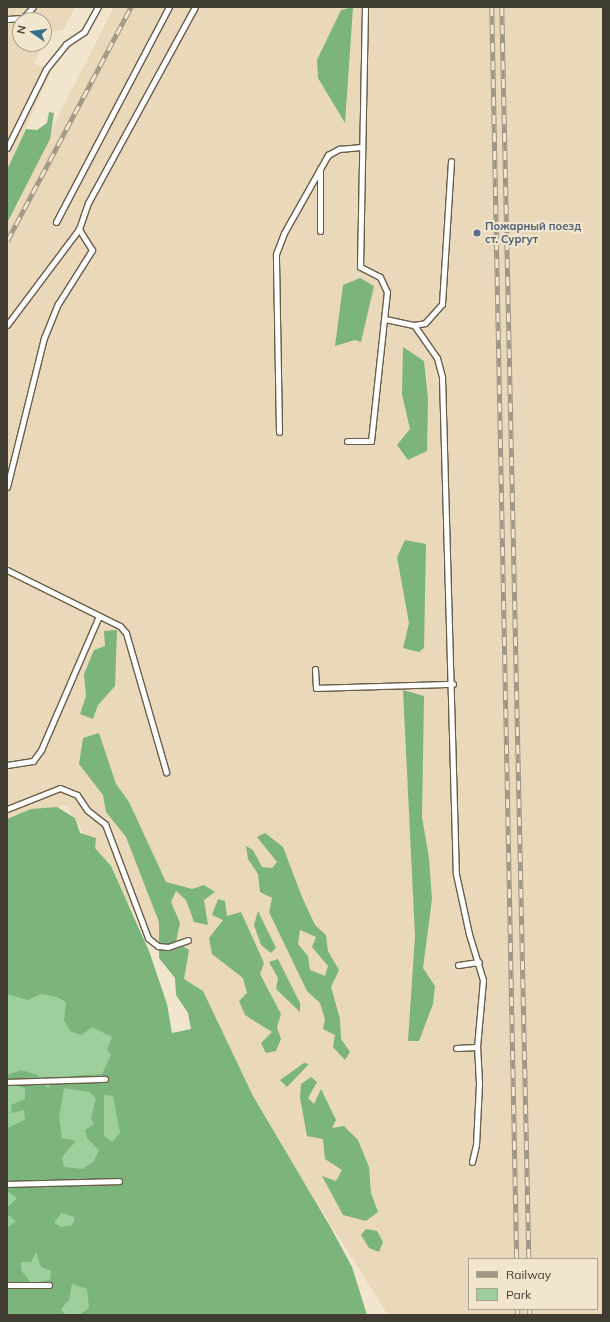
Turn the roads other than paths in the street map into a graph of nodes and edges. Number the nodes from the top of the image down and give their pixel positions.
1 (33, 7) edge
2 (98, 7) edge
3 (169, 7) edge
4 (195, 7) edge
5 (365, 7) edge
6 (7, 19) edge
7 (362, 147) junction
8 (7, 148) edge
9 (451, 161) dead end
10 (320, 167) junction
11 (56, 222) dead end
12 (79, 229) junction
13 (320, 231) dead end
14 (385, 319) junction
15 (7, 325) edge
16 (414, 325) junction
17 (279, 432) dead end
18 (347, 441) dead end
19 (7, 487) edge
20 (7, 570) edge
21 (99, 616) junction
22 (315, 669) dead end
23 (453, 684) junction
24 (7, 765) edge
25 (166, 772) dead end
26 (7, 809) edge
27 (188, 940) dead end
28 (479, 962) junction
29 (458, 964) dead end
30 (477, 1047) junction
31 (456, 1048) dead end
32 (104, 1079) dead end
33 (7, 1082) edge
34 (472, 1162) dead end
35 (119, 1181) dead end
36 (7, 1184) edge
37 (7, 1285) edge
38 (49, 1285) dead end

1 - 6 lane
2 - 8 lane
3 - 11 lane
4 - 12 lane
5 - 7 lane
7 - 10 lane
7 - 14 lane
9 - 16 lane
10 - 13 lane
10 - 17 lane
12 - 15 lane
12 - 19 lane
14 - 16 lane
14 - 18 lane
16 - 23 lane
20 - 21 lane
21 - 24 lane
21 - 25 lane
22 - 23 lane
23 - 28 lane
26 - 27 lane
28 - 29 lane
28 - 30 lane
30 - 31 lane
30 - 34 lane
32 - 33 lane
35 - 36 lane
37 - 38 lane

